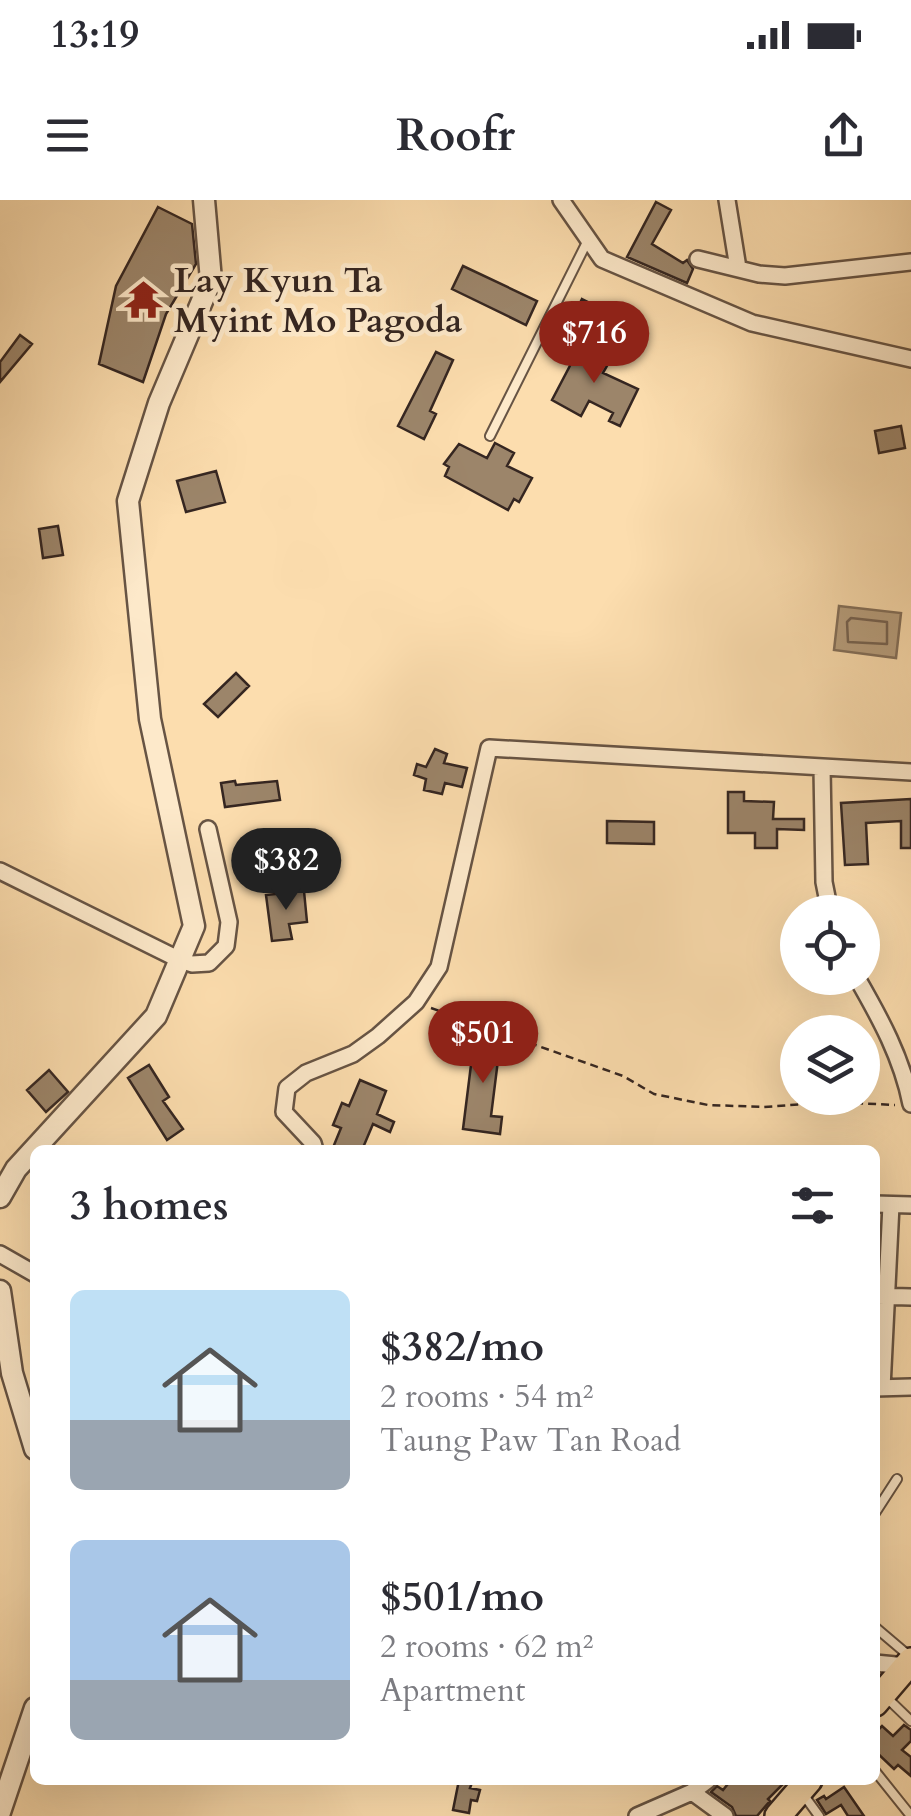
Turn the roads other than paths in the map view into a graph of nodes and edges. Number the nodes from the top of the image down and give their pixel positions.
1 (204, 200) edge
2 (560, 200) edge
3 (727, 200) edge
4 (588, 240) junction
5 (698, 259) dead end
6 (911, 262) edge
7 (738, 268) junction
8 (911, 358) edge
9 (490, 436) dead end
10 (822, 768) junction
11 (911, 772) edge
12 (208, 829) dead end
13 (0, 871) edge
14 (827, 895) edge
15 (180, 960) junction
16 (867, 995) edge
17 (911, 1105) edge
18 (38, 1145) edge
19 (311, 1145) edge
20 (30, 1154) edge
21 (0, 1197) edge
22 (883, 1204) edge
23 (911, 1206) edge
24 (0, 1254) edge
25 (30, 1271) edge
26 (0, 1291) edge
27 (881, 1296) edge
28 (911, 1297) edge
29 (880, 1327) edge
30 (911, 1387) edge
31 (880, 1388) edge
32 (30, 1432) edge
33 (897, 1478) dead end
34 (880, 1505) edge
35 (880, 1632) edge
36 (909, 1662) edge
37 (880, 1663) edge
38 (880, 1697) edge
39 (880, 1699) edge
40 (911, 1721) edge
41 (30, 1723) edge
42 (880, 1778) edge
43 (701, 1785) edge
44 (805, 1785) edge
45 (692, 1792) junction
46 (0, 1812) edge
47 (642, 1815) edge
48 (725, 1816) edge
49 (778, 1816) edge
50 (819, 1816) edge
51 (911, 1816) edge

1 - 15 street
2 - 4 street
3 - 7 street
4 - 8 street
4 - 9 lane
5 - 7 street
6 - 7 street
10 - 11 street
10 - 14 street
10 - 19 street
12 - 15 street
13 - 15 street
15 - 18 street
16 - 17 street
20 - 21 street
22 - 23 street
22 - 27 street
24 - 25 street
26 - 32 street
27 - 28 street
27 - 29 street
30 - 31 street
33 - 34 lane
35 - 36 lane
36 - 37 street
36 - 38 highway
39 - 40 lane
41 - 46 street
42 - 51 lane
43 - 45 street
44 - 49 highway
44 - 50 lane
45 - 47 street
45 - 48 street

